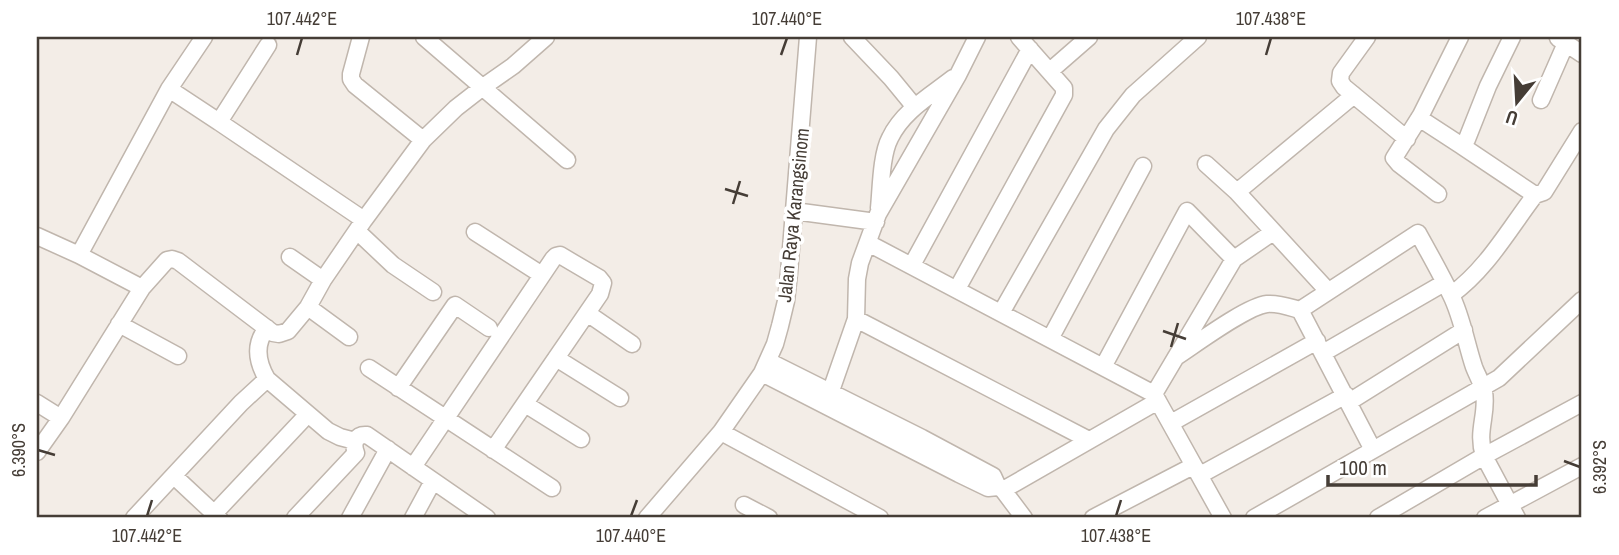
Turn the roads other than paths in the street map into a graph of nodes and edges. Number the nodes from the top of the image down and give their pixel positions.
1 (204, 37) edge
2 (253, 37) edge
3 (361, 37) edge
4 (424, 37) edge
5 (545, 37) edge
6 (808, 37) edge
7 (852, 37) edge
8 (977, 37) edge
9 (1089, 37) edge
10 (1198, 37) edge
11 (1367, 37) edge
12 (1460, 37) edge
13 (1512, 37) edge
14 (1561, 40) edge
15 (270, 41) edge
16 (1024, 43) edge
17 (1582, 54) edge
18 (1050, 71) junction
19 (958, 75) junction
20 (483, 87) junction
21 (169, 89) junction
22 (1354, 95) junction
23 (1541, 100) dead end
24 (915, 106) junction
25 (1419, 118) junction
26 (219, 122) junction
27 (1582, 131) edge
28 (1406, 139) junction
29 (423, 140) junction
30 (1462, 146) junction
31 (567, 160) dead end
32 (1206, 164) dead end
33 (1143, 166) dead end
34 (1237, 192) junction
35 (1438, 194) dead end
36 (1535, 195) junction
37 (794, 211) junction
38 (877, 218) junction
39 (360, 225) junction
40 (475, 232) dead end
41 (1273, 232) junction
42 (37, 236) edge
43 (868, 243) junction
44 (79, 255) junction
45 (290, 257) dead end
46 (1234, 259) junction
47 (912, 265) junction
48 (542, 275) junction
49 (323, 280) junction
50 (142, 288) junction
51 (957, 289) junction
52 (1448, 289) junction
53 (1328, 291) junction
54 (433, 292) dead end
55 (1582, 300) edge
56 (308, 307) junction
57 (1300, 310) junction
58 (587, 313) junction
59 (1001, 313) junction
60 (856, 319) junction
61 (119, 324) junction
62 (267, 328) junction
63 (489, 328) dead end
64 (1464, 330) junction
65 (349, 337) dead end
66 (1050, 339) junction
67 (632, 344) dead end
68 (1320, 347) junction
69 (178, 356) dead end
70 (1176, 357) junction
71 (556, 358) junction
72 (765, 367) junction
73 (1103, 367) junction
74 (369, 368) dead end
75 (267, 379) junction
76 (1483, 387) junction
77 (398, 388) junction
78 (620, 398) dead end
79 (1156, 398) junction
80 (829, 399) junction
81 (1347, 399) junction
82 (37, 403) edge
83 (1582, 403) edge
84 (525, 404) junction
85 (307, 414) junction
86 (61, 418) junction
87 (446, 420) junction
88 (1171, 424) junction
89 (721, 432) junction
90 (581, 439) dead end
91 (1089, 440) junction
92 (355, 447) junction
93 (388, 449) junction
94 (493, 450) junction
95 (1373, 450) junction
96 (37, 452) edge
97 (1484, 456) junction
98 (1582, 466) edge
99 (414, 467) junction
100 (377, 468) junction
101 (1197, 470) junction
102 (174, 476) junction
103 (433, 481) junction
104 (552, 488) dead end
105 (1001, 489) junction
106 (744, 505) dead end
107 (1513, 511) edge
108 (214, 517) edge
109 (134, 518) edge
110 (295, 518) edge
111 (350, 518) edge
112 (413, 518) edge
113 (487, 518) edge
114 (647, 518) edge
115 (769, 518) edge
116 (880, 518) edge
117 (1024, 518) edge
118 (1093, 518) edge
119 (1223, 518) edge
120 (1254, 518) edge
121 (1378, 518) edge
122 (1485, 518) edge

1 - 21 street
2 - 15 street
3 - 29 street
4 - 20 street
5 - 20 street
6 - 37 street, Jalan Raya Karangsinom
7 - 24 street
8 - 19 street
9 - 18 street
10 - 59 street
11 - 22 street
12 - 25 street
13 - 30 street
14 - 17 street
14 - 23 street
15 - 26 street
16 - 18 street
16 - 47 street
18 - 51 street
19 - 24 street
19 - 38 street
20 - 29 street
20 - 31 street
21 - 26 street
21 - 44 street
22 - 28 street
22 - 34 street
24 - 38 street
25 - 28 street
25 - 30 street
26 - 39 street
27 - 36 street
28 - 35 street
29 - 39 street
30 - 36 street
32 - 34 street
33 - 66 street
34 - 41 street
36 - 52 street
37 - 38 street
37 - 72 street, Jalan Raya Karangsinom
38 - 43 street
39 - 49 street
39 - 54 street
40 - 48 street
41 - 46 street
41 - 53 street
42 - 44 street
43 - 47 street
43 - 60 street
44 - 50 street
45 - 49 street
46 - 70 street
46 - 73 street
47 - 51 street
48 - 58 street
48 - 87 street
49 - 56 street
50 - 61 street
50 - 62 street
51 - 59 street
52 - 53 street
52 - 64 street
52 - 68 street
53 - 57 street
55 - 76 street
56 - 62 street
56 - 65 street
57 - 68 street
57 - 70 street
58 - 67 street
58 - 71 street
59 - 66 street
60 - 80 street
60 - 91 street
61 - 69 street
61 - 86 street
62 - 75 street
63 - 77 street
64 - 76 street
64 - 81 street
66 - 73 street
68 - 81 street
68 - 88 street
70 - 79 street
71 - 78 street
71 - 84 street
72 - 80 street
72 - 89 street, Jalan Raya Karangsinom
73 - 79 street
74 - 77 street
75 - 85 street
75 - 102 street
76 - 95 street
76 - 97 street
77 - 87 street
79 - 88 street
79 - 91 street
80 - 105 street
81 - 95 street
81 - 101 street
82 - 86 street
83 - 97 street
84 - 90 street
84 - 94 street
85 - 92 street
85 - 108 street
86 - 96 street
87 - 94 street
87 - 99 street
88 - 101 street
89 - 114 street, Jalan Raya Karangsinom
89 - 116 street
91 - 105 street
92 - 93 street
92 - 100 street
92 - 110 street
93 - 99 street
93 - 100 street
94 - 104 street
95 - 120 street
97 - 107 street
97 - 121 street
98 - 107 street
99 - 103 street
100 - 111 street
101 - 118 street
101 - 119 street
102 - 108 street
102 - 109 street
103 - 112 street
103 - 113 street
105 - 117 street
106 - 115 street
107 - 122 street

